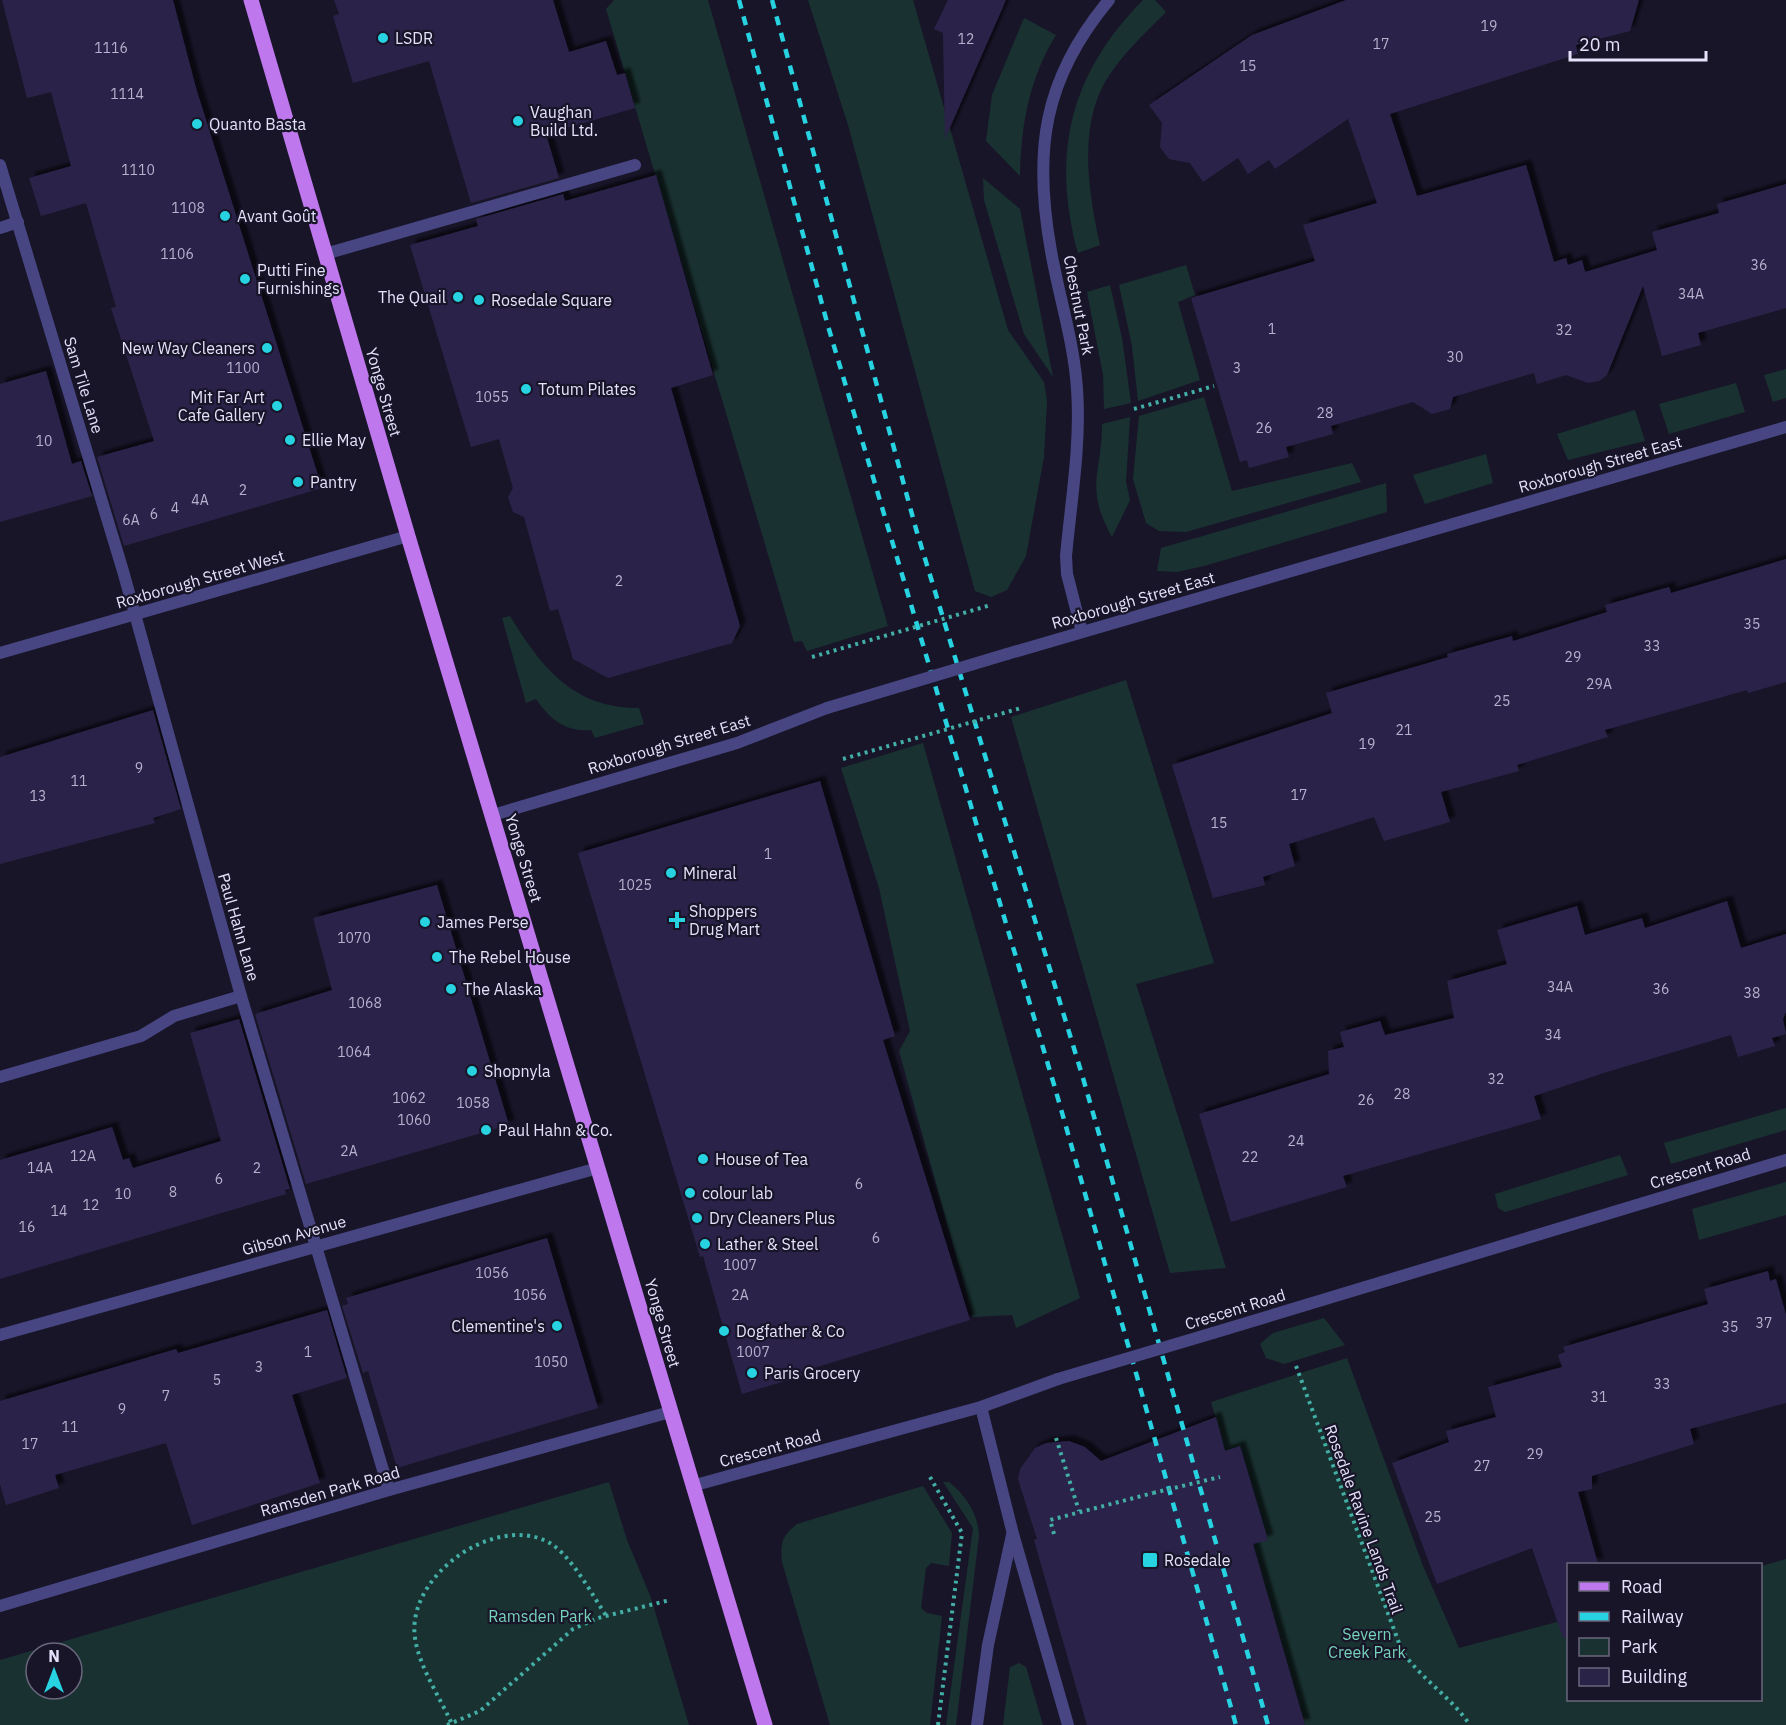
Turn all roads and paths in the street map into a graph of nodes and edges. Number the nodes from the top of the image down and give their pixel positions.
1 (251, 0) edge
2 (1109, 0) edge
3 (0, 165) edge
4 (635, 165) dead end
5 (18, 222) junction
6 (0, 228) edge
7 (325, 254) junction
8 (1214, 386) dead end
9 (1134, 410) dead end
10 (1786, 428) edge
11 (408, 536) junction
12 (990, 605) dead end
13 (135, 615) junction
14 (1082, 632) junction
15 (0, 653) edge
16 (812, 657) dead end
17 (1021, 708) dead end
18 (843, 759) dead end
19 (493, 815) junction
20 (241, 996) junction
21 (0, 1077) edge
22 (1786, 1160) edge
23 (598, 1168) junction
24 (317, 1246) junction
25 (0, 1335) edge
26 (1296, 1366) dead end
27 (981, 1407) junction
28 (670, 1412) junction
29 (1056, 1438) dead end
30 (930, 1477) dead end
31 (1220, 1477) dead end
32 (692, 1486) junction
33 (389, 1490) junction
34 (1079, 1511) junction
35 (1013, 1534) junction
36 (1054, 1534) dead end
37 (670, 1600) dead end
38 (0, 1606) edge
39 (608, 1617) junction
40 (449, 1724) edge
41 (765, 1725) edge
42 (938, 1725) edge
43 (977, 1725) edge
44 (1068, 1725) edge
45 (1470, 1725) edge

1 - 7 main road, Yonge Street
2 - 14 street, Chestnut Park
3 - 5 street, Sam Tile Lane
4 - 7 street
5 - 6 street
5 - 13 street, Sam Tile Lane
7 - 11 main road, Yonge Street
8 - 9 path
10 - 14 street, Roxborough Street East
11 - 13 street, Roxborough Street West
11 - 19 main road, Yonge Street
12 - 16 path, bridge
13 - 15 street, Roxborough Street West
13 - 20 street, Paul Hahn Lane
14 - 19 street, Roxborough Street East, bridge
17 - 18 path, bridge
19 - 23 main road, Yonge Street
20 - 21 street
20 - 24 street, Paul Hahn Lane
22 - 27 street, Crescent Road, bridge
23 - 24 street, Gibson Avenue
23 - 28 main road, Yonge Street
24 - 25 street, Gibson Avenue
24 - 33 street, Paul Hahn Lane
26 - 45 path, Rosedale Ravine Lands Trail
27 - 32 street, Crescent Road
27 - 35 street
28 - 32 main road, Yonge Street
28 - 33 street, Ramsden Park Road
29 - 34 path
30 - 42 path
31 - 34 path, bridge
32 - 41 main road, Yonge Street
33 - 38 street, Ramsden Park Road
34 - 36 path
35 - 43 street
35 - 44 street
37 - 39 path
39 - 40 path
39 - 40 path

